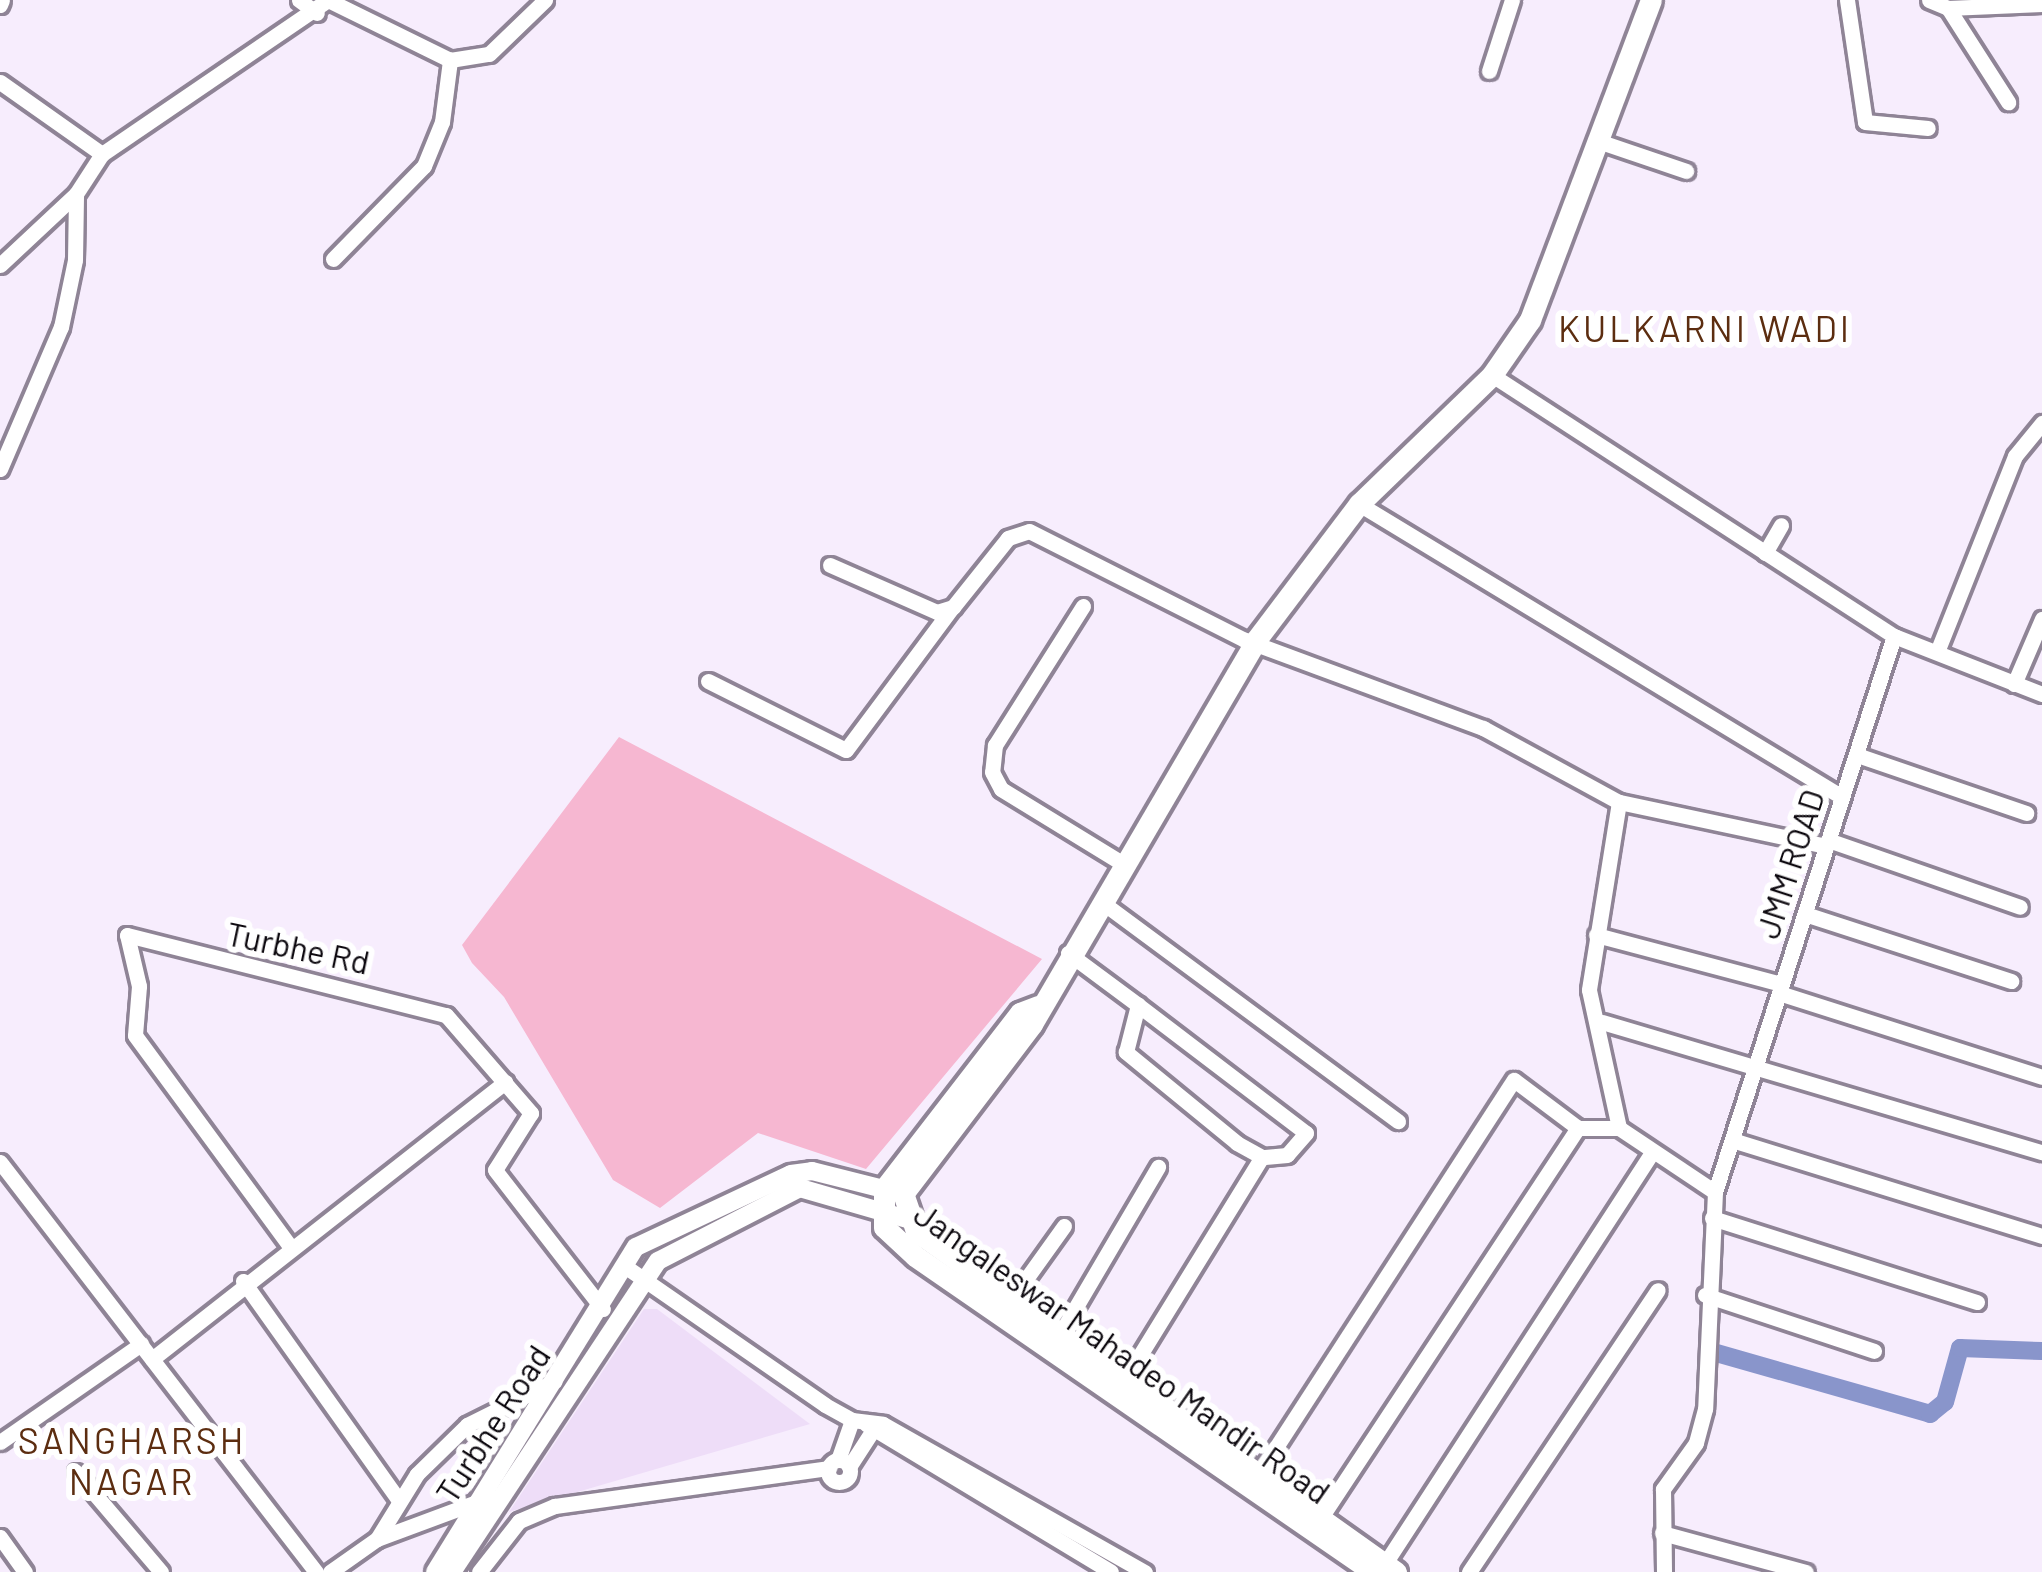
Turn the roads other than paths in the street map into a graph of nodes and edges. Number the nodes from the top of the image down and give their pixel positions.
1 (299, 0) edge
2 (545, 0) edge
3 (1512, 0) edge
4 (1651, 0) edge
5 (1847, 0) edge
6 (1929, 0) edge
7 (324, 4) edge
8 (2042, 4) edge
9 (1948, 8) junction
10 (450, 60) junction
11 (1489, 71) dead end
12 (0, 82) edge
13 (2008, 102) dead end
14 (1928, 128) dead end
15 (1601, 142) junction
16 (102, 154) junction
17 (1686, 171) dead end
18 (76, 194) junction
19 (333, 260) dead end
20 (0, 265) edge
21 (1492, 375) junction
22 (2042, 422) edge
23 (0, 470) edge
24 (1360, 504) junction
25 (1781, 525) dead end
26 (1765, 553) junction
27 (830, 565) dead end
28 (1083, 606) dead end
29 (953, 607) junction
30 (2042, 619) edge
31 (1894, 636) junction
32 (1256, 640) junction
33 (1937, 652) junction
34 (708, 681) dead end
35 (2014, 684) junction
36 (2042, 694) edge
37 (1857, 755) junction
38 (1842, 797) junction
39 (1619, 802) junction
40 (2026, 813) dead end
41 (1827, 843) junction
42 (1125, 865) junction
43 (1103, 903) junction
44 (2020, 907) dead end
45 (1805, 914) junction
46 (1596, 935) junction
47 (1068, 953) junction
48 (2011, 981) dead end
49 (1781, 989) junction
50 (1138, 1005) junction
51 (1602, 1022) junction
52 (1755, 1067) junction
53 (2042, 1077) edge
54 (505, 1082) junction
55 (1398, 1121) dead end
56 (1578, 1128) junction
57 (1619, 1128) junction
58 (1732, 1140) junction
59 (2042, 1152) edge
60 (1651, 1154) junction
61 (1262, 1157) junction
62 (0, 1162) edge
63 (1158, 1167) dead end
64 (1715, 1192) junction
65 (890, 1198) junction
66 (1712, 1218) junction
67 (1064, 1226) dead end
68 (2042, 1236) edge
69 (290, 1245) junction
70 (634, 1273) junction
71 (243, 1281) junction
72 (1658, 1291) dead end
73 (1705, 1295) junction
74 (1011, 1300) junction
75 (1977, 1302) dead end
76 (603, 1309) junction
77 (1060, 1334) junction
78 (141, 1344) junction
79 (1874, 1351) dead end
80 (152, 1359) junction
81 (557, 1379) junction
82 (1124, 1381) junction
83 (863, 1426) junction
84 (0, 1442) edge
85 (910, 1447) junction
86 (76, 1472) dead end
87 (1260, 1472) junction
88 (398, 1499) junction
89 (479, 1501) junction
90 (1318, 1522) junction
91 (1662, 1533) junction
92 (0, 1537) edge
93 (377, 1538) junction
94 (1385, 1569) edge
95 (25, 1572) edge
96 (161, 1572) edge
97 (316, 1572) edge
98 (330, 1572) edge
99 (435, 1572) edge
100 (452, 1572) edge
101 (479, 1572) edge
102 (1111, 1572) edge
103 (1145, 1572) edge
104 (1468, 1572) edge
105 (1664, 1572) edge
106 (1806, 1572) edge

1 - 7 street
2 - 10 street
3 - 11 street
4 - 15 main road, Jangaleswar Mahadeo Mandir Road
5 - 14 street
6 - 9 street
7 - 10 street
7 - 16 street
8 - 9 street
9 - 13 street
10 - 19 street
12 - 16 street
15 - 17 street
15 - 21 main road, Jangaleswar Mahadeo Mandir Road
16 - 18 street
18 - 20 street
18 - 23 street
21 - 24 main road, Jangaleswar Mahadeo Mandir Road
21 - 26 street
22 - 33 street
24 - 32 main road, Jangaleswar Mahadeo Mandir Road
24 - 38 street
25 - 26 street
26 - 31 street
27 - 29 street
28 - 42 street
29 - 32 street
29 - 34 street
30 - 35 street
31 - 33 street
31 - 37 street, JMM ROAD
32 - 39 street
32 - 42 main road, Jangaleswar Mahadeo Mandir Road
33 - 35 street
35 - 36 street
37 - 38 street, JMM ROAD
37 - 40 street
38 - 41 street, JMM ROAD
39 - 41 street
39 - 46 street
41 - 44 street
41 - 45 street, JMM ROAD
42 - 43 main road, Jangaleswar Mahadeo Mandir Road
43 - 47 main road, Jangaleswar Mahadeo Mandir Road
43 - 55 street
45 - 48 street
45 - 49 street, JMM ROAD
46 - 49 street
46 - 51 street
47 - 50 street
47 - 65 main road, Jangaleswar Mahadeo Mandir Road
49 - 52 street, JMM ROAD
49 - 53 street
50 - 61 street
50 - 61 street
51 - 52 street
51 - 57 street
52 - 58 street, JMM ROAD
52 - 59 street
54 - 69 street
54 - 69 street, Turbhe Rd
54 - 76 street, Turbhe Rd
56 - 57 street
56 - 87 street
56 - 90 street
57 - 60 street
58 - 64 street, JMM ROAD
58 - 68 street
60 - 64 street
60 - 94 street
61 - 82 street
62 - 78 street
63 - 77 street
64 - 66 street, JMM ROAD
65 - 70 street
65 - 74 main road, Jangaleswar Mahadeo Mandir Road
65 - 90 main road, Jangaleswar Mahadeo Mandir Road
66 - 73 street, JMM ROAD
66 - 75 street
67 - 74 street
69 - 71 street
70 - 76 street, Turbhe Road
70 - 83 street
70 - 100 street
71 - 80 street
71 - 88 street
72 - 104 street
73 - 79 street
73 - 91 street, JMM ROAD
74 - 77 main road, Jangaleswar Mahadeo Mandir Road
76 - 81 street, Turbhe Road
77 - 82 main road, Jangaleswar Mahadeo Mandir Road
78 - 80 street
78 - 84 street
80 - 97 street
81 - 88 street
81 - 89 street, Turbhe Road
82 - 87 main road, Jangaleswar Mahadeo Mandir Road
83 - 85 street
83 - 101 street
85 - 102 street
85 - 103 street
86 - 96 street
87 - 90 main road, Jangaleswar Mahadeo Mandir Road
88 - 93 street
89 - 93 street
89 - 99 street, Turbhe Road
90 - 94 main road, Jangaleswar Mahadeo Mandir Road
91 - 105 street, JMM ROAD
91 - 106 street
92 - 95 street
93 - 98 street

